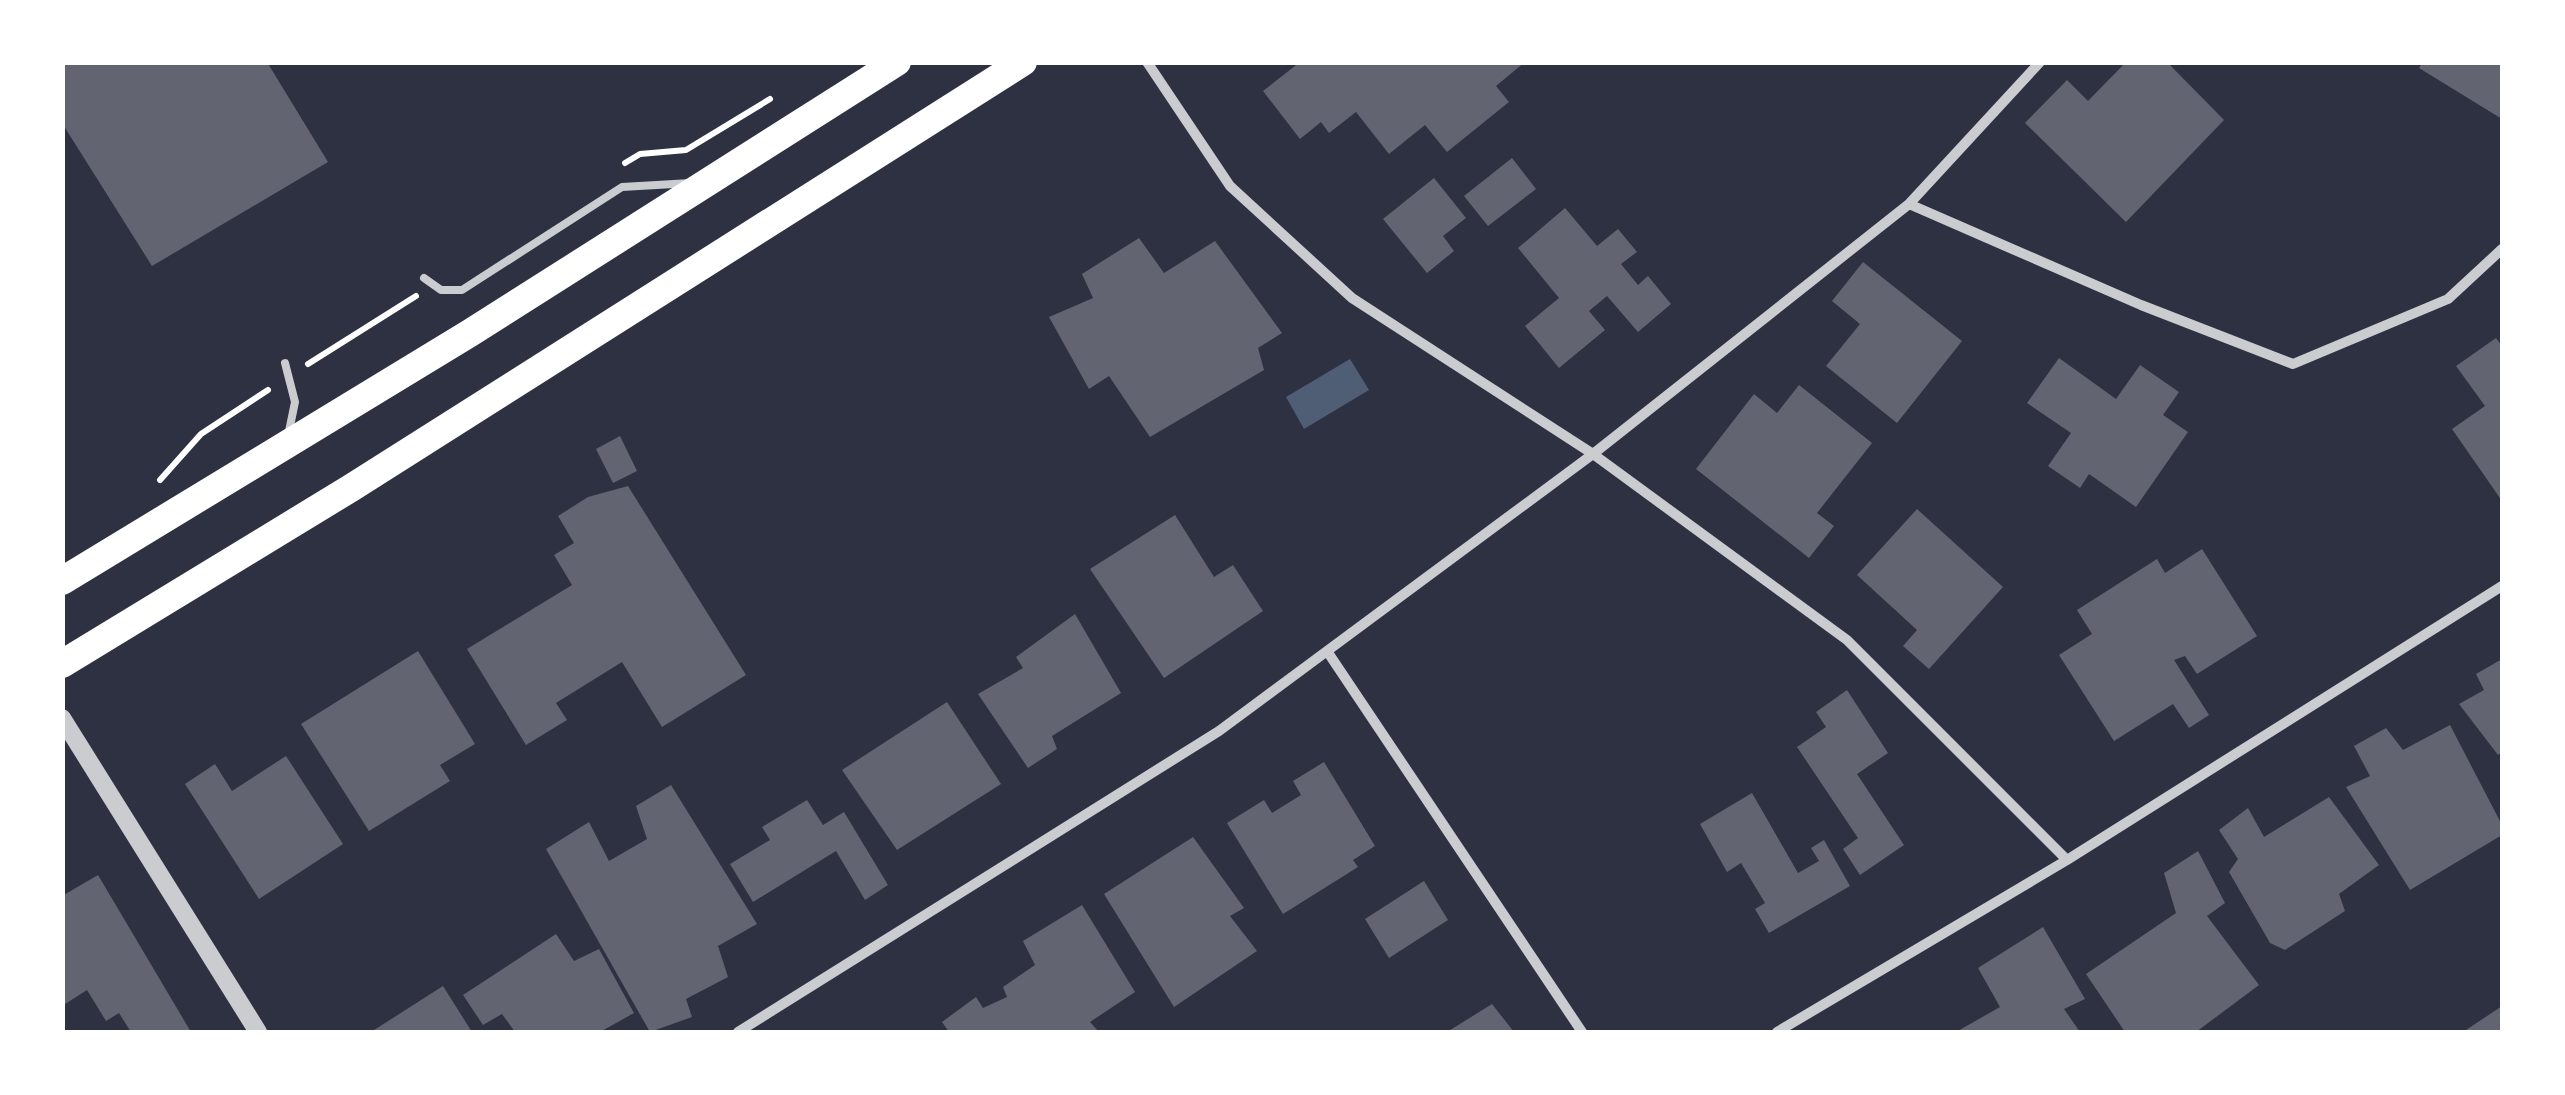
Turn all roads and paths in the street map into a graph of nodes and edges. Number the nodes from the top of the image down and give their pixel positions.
1 (897, 62) edge
2 (1023, 62) edge
3 (1148, 62) edge
4 (2040, 62) edge
5 (708, 182) junction
6 (1909, 204) junction
7 (2502, 250) edge
8 (424, 278) dead end
9 (285, 363) dead end
10 (287, 444) junction
11 (1593, 454) junction
12 (62, 581) edge
13 (2502, 586) edge
14 (1328, 651) junction
15 (62, 664) edge
16 (62, 718) edge
17 (2066, 860) junction
18 (258, 1032) edge
19 (738, 1032) edge
20 (1582, 1032) edge
21 (1777, 1032) edge

1 - 5 highway
2 - 15 highway
3 - 11 street
4 - 6 street
5 - 8 lane
5 - 10 highway
6 - 7 street
6 - 11 street
9 - 10 lane
10 - 12 highway
11 - 14 street
11 - 17 street
13 - 17 street
14 - 19 street
14 - 20 street
16 - 18 street
17 - 21 street

